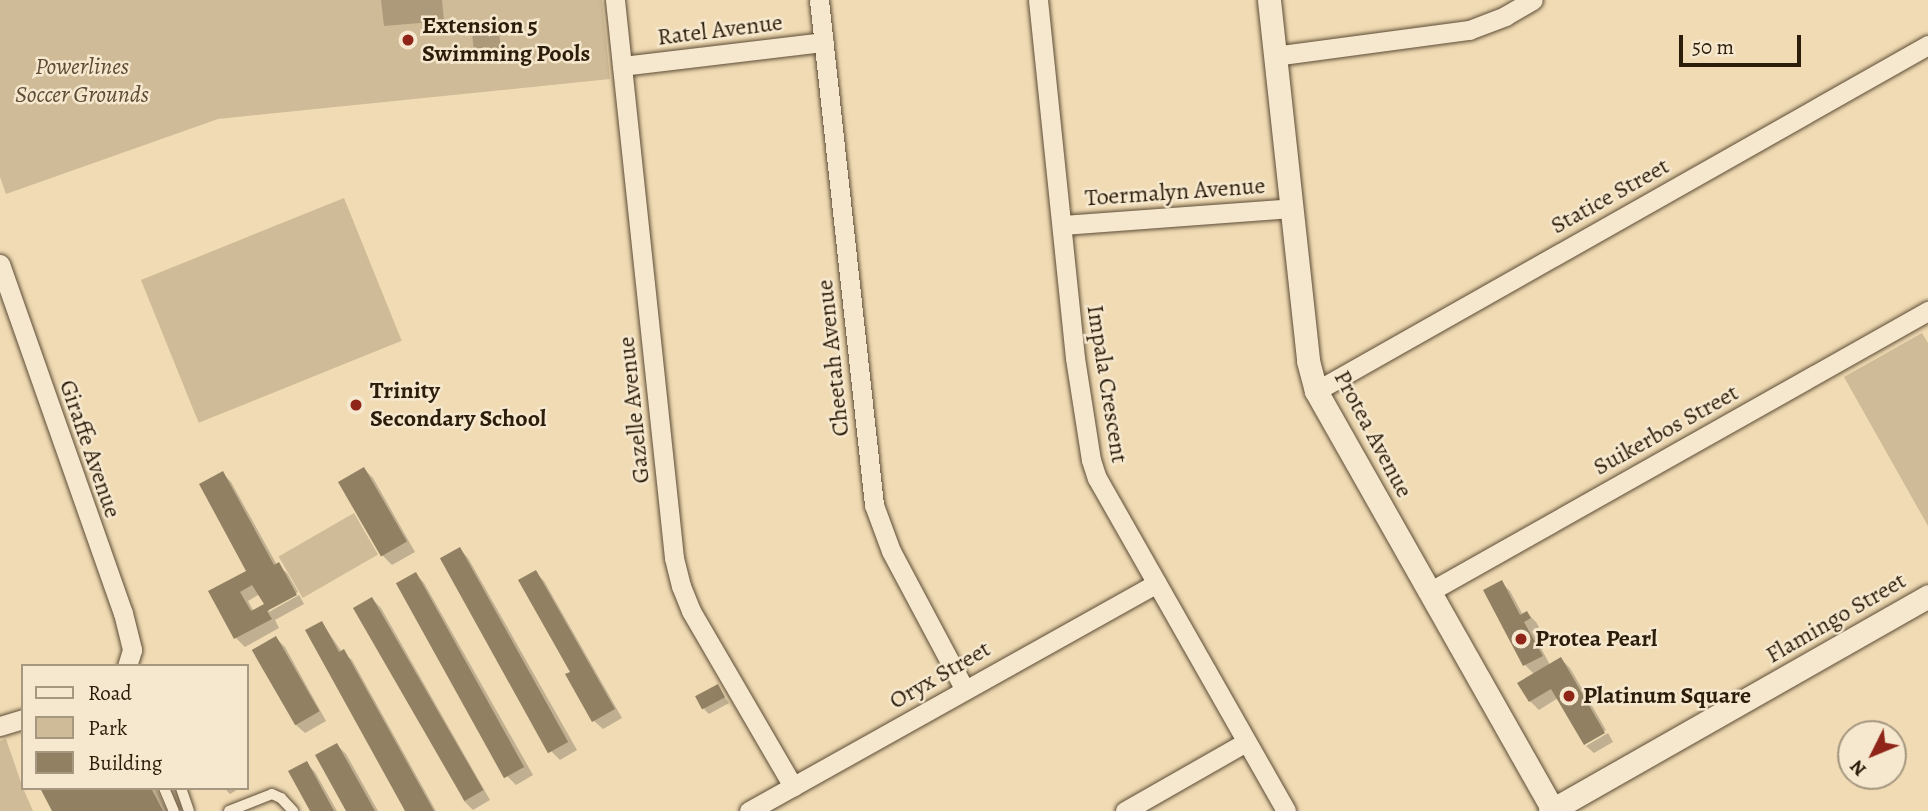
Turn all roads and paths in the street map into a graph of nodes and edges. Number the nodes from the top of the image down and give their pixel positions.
1 (615, 0) edge
2 (819, 0) edge
3 (1038, 0) edge
4 (1269, 0) edge
5 (1533, 0) edge
6 (824, 42) junction
7 (1928, 45) edge
8 (1274, 56) junction
9 (622, 66) junction
10 (1292, 208) junction
11 (1062, 225) junction
12 (0, 264) edge
13 (1928, 311) edge
14 (1316, 391) junction
15 (1157, 583) junction
16 (1429, 592) junction
17 (1928, 596) edge
18 (132, 659) edge
19 (965, 690) junction
20 (21, 720) edge
21 (0, 726) edge
22 (1246, 742) junction
23 (793, 786) junction
24 (164, 790) edge
25 (182, 790) edge
26 (1553, 810) edge
27 (174, 811) edge
28 (190, 811) edge
29 (229, 811) edge
30 (293, 811) edge
31 (749, 811) edge
32 (1125, 811) edge
33 (1286, 811) edge

1 - 9 street, Gazelle Avenue
2 - 6 street, Cheetah Avenue
3 - 11 street, Impala Crescent
4 - 8 street, Protea Avenue
5 - 8 street
6 - 9 street, Ratel Avenue
6 - 19 street, Cheetah Avenue
7 - 14 street, Statice Street
8 - 10 street, Protea Avenue
9 - 23 street, Gazelle Avenue
10 - 11 street, Toermalyn Avenue
10 - 14 street, Protea Avenue
11 - 15 street, Impala Crescent
12 - 18 street, Giraffe Avenue
13 - 16 street, Suikerbos Street
14 - 16 street, Protea Avenue
15 - 19 street, Oryx Street
15 - 22 street, Impala Crescent
16 - 26 street, Protea Avenue
17 - 26 street, Flamingo Street
19 - 23 street, Oryx Street
20 - 21 street
22 - 32 street
22 - 33 street, Impala Crescent
23 - 31 street, Oryx Street
24 - 27 lane
25 - 28 lane
29 - 30 lane

